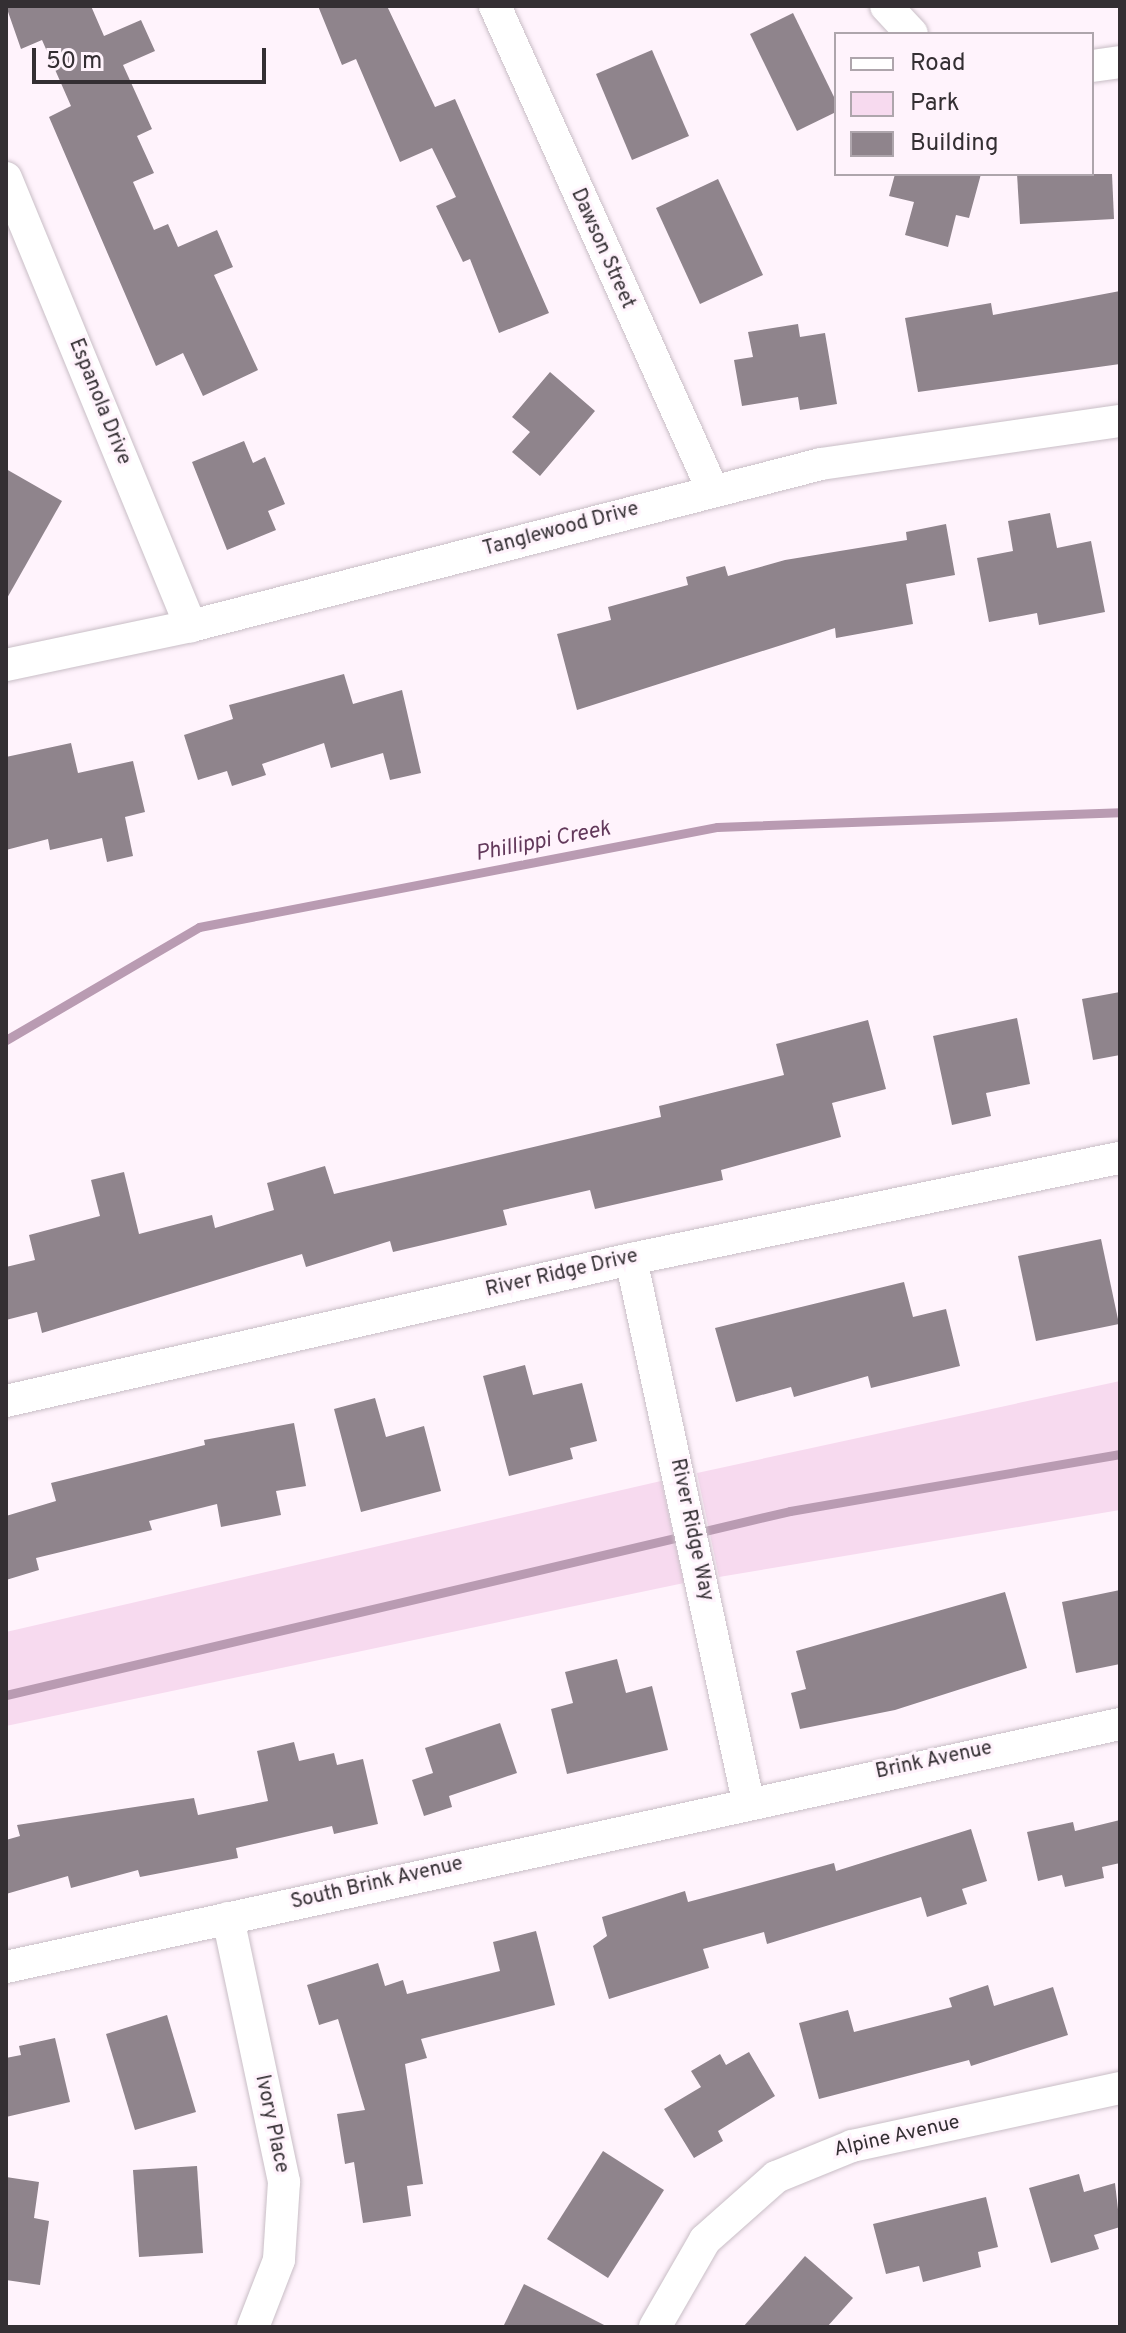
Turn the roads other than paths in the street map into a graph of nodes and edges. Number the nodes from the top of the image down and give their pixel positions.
1 (495, 6) edge
2 (886, 6) edge
3 (910, 32) edge
4 (1120, 62) edge
5 (1094, 66) edge
6 (6, 178) edge
7 (1120, 421) edge
8 (713, 491) junction
9 (191, 626) junction
10 (6, 665) edge
11 (1120, 1158) edge
12 (631, 1259) junction
13 (6, 1401) edge
14 (1120, 1724) edge
15 (748, 1801) junction
16 (228, 1918) junction
17 (6, 1967) edge
18 (1120, 2088) edge
19 (253, 2327) edge
20 (655, 2327) edge

1 - 8 street, Dawson Street
2 - 3 street
4 - 5 street
6 - 9 street, Espanola Drive
7 - 8 street, Tanglewood Drive
8 - 9 street, Tanglewood Drive
9 - 10 street, Tanglewood Drive
11 - 12 street, River Ridge Drive
12 - 13 street, River Ridge Drive
12 - 15 street, River Ridge Way
14 - 15 street, Brink Avenue
15 - 16 street, South Brink Avenue
16 - 17 street, South Brink Avenue
16 - 19 street, Ivory Place
18 - 20 street, Alpine Avenue

